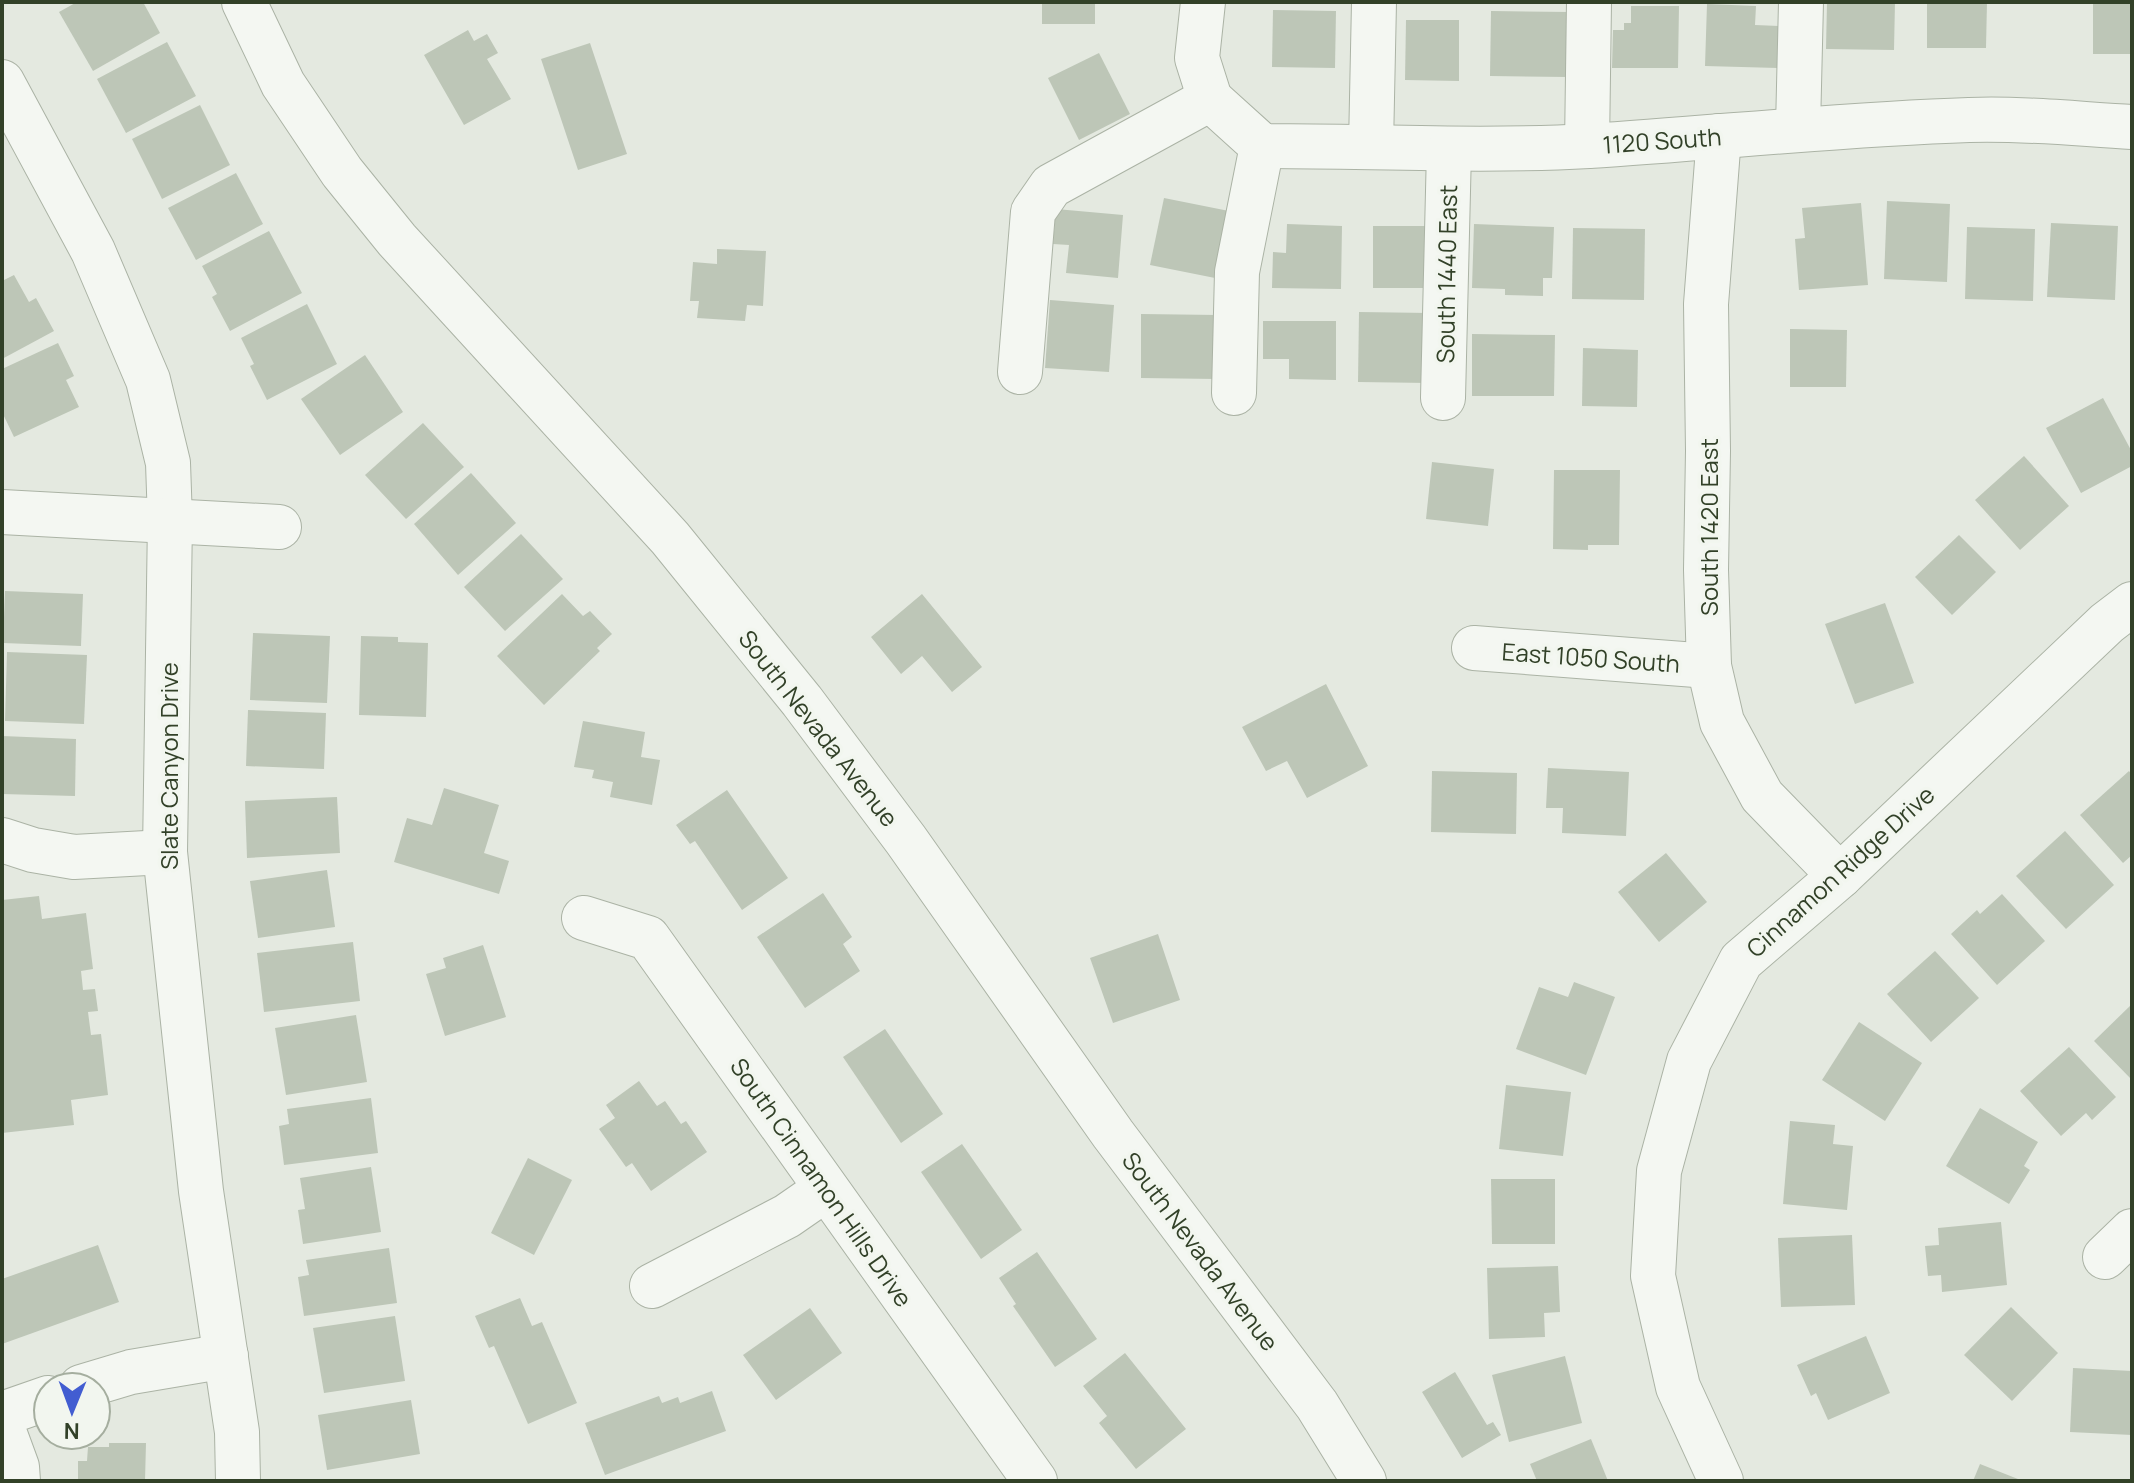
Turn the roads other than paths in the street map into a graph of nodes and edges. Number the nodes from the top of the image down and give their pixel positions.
1 (244, 2) edge
2 (1203, 2) edge
3 (1374, 2) edge
4 (1589, 2) edge
5 (1801, 2) edge
6 (2, 82) edge
7 (1210, 99) junction
8 (2132, 127) edge
9 (1798, 128) junction
10 (1719, 136) junction
11 (1262, 146) junction
12 (1371, 146) junction
13 (1587, 146) junction
14 (1449, 150) junction
15 (1020, 372) dead end
16 (1234, 393) dead end
17 (1443, 398) dead end
18 (2, 512) edge
19 (170, 520) junction
20 (279, 527) dead end
21 (2132, 604) edge
22 (1474, 648) dead end
23 (1709, 666) junction
24 (2, 840) edge
25 (165, 852) junction
26 (1840, 876) junction
27 (584, 918) dead end
28 (826, 1189) junction
29 (652, 1286) dead end
30 (226, 1356) junction
31 (112, 1378) edge
32 (32, 1404) edge
33 (2, 1414) edge
34 (2, 1426) edge
35 (18, 1481) edge
36 (238, 1481) edge
37 (1035, 1481) edge
38 (1364, 1481) edge
39 (1721, 1481) edge

1 - 38 street, South Nevada Avenue
2 - 7 street
3 - 12 street
4 - 13 street
5 - 9 street
6 - 19 street, Slate Canyon Drive
7 - 11 street
7 - 15 street
8 - 9 street, 1120 South
9 - 10 street, 1120 South
10 - 13 street, 1120 South
10 - 23 street, South 1420 East
11 - 12 street, 1120 South
11 - 16 street
12 - 14 street, 1120 South
13 - 14 street, 1120 South
14 - 17 street, South 1440 East
18 - 19 street
19 - 20 street
19 - 25 street, Slate Canyon Drive
21 - 26 street, Cinnamon Ridge Drive
22 - 23 street, East 1050 South
23 - 26 street, South 1420 East
24 - 25 street
25 - 30 street, Slate Canyon Drive
26 - 39 street, Cinnamon Ridge Drive
27 - 28 street, South Cinnamon Hills Drive
28 - 29 street
28 - 37 street, South Cinnamon Hills Drive
30 - 31 street
30 - 36 street, Slate Canyon Drive
32 - 33 street
34 - 35 street

